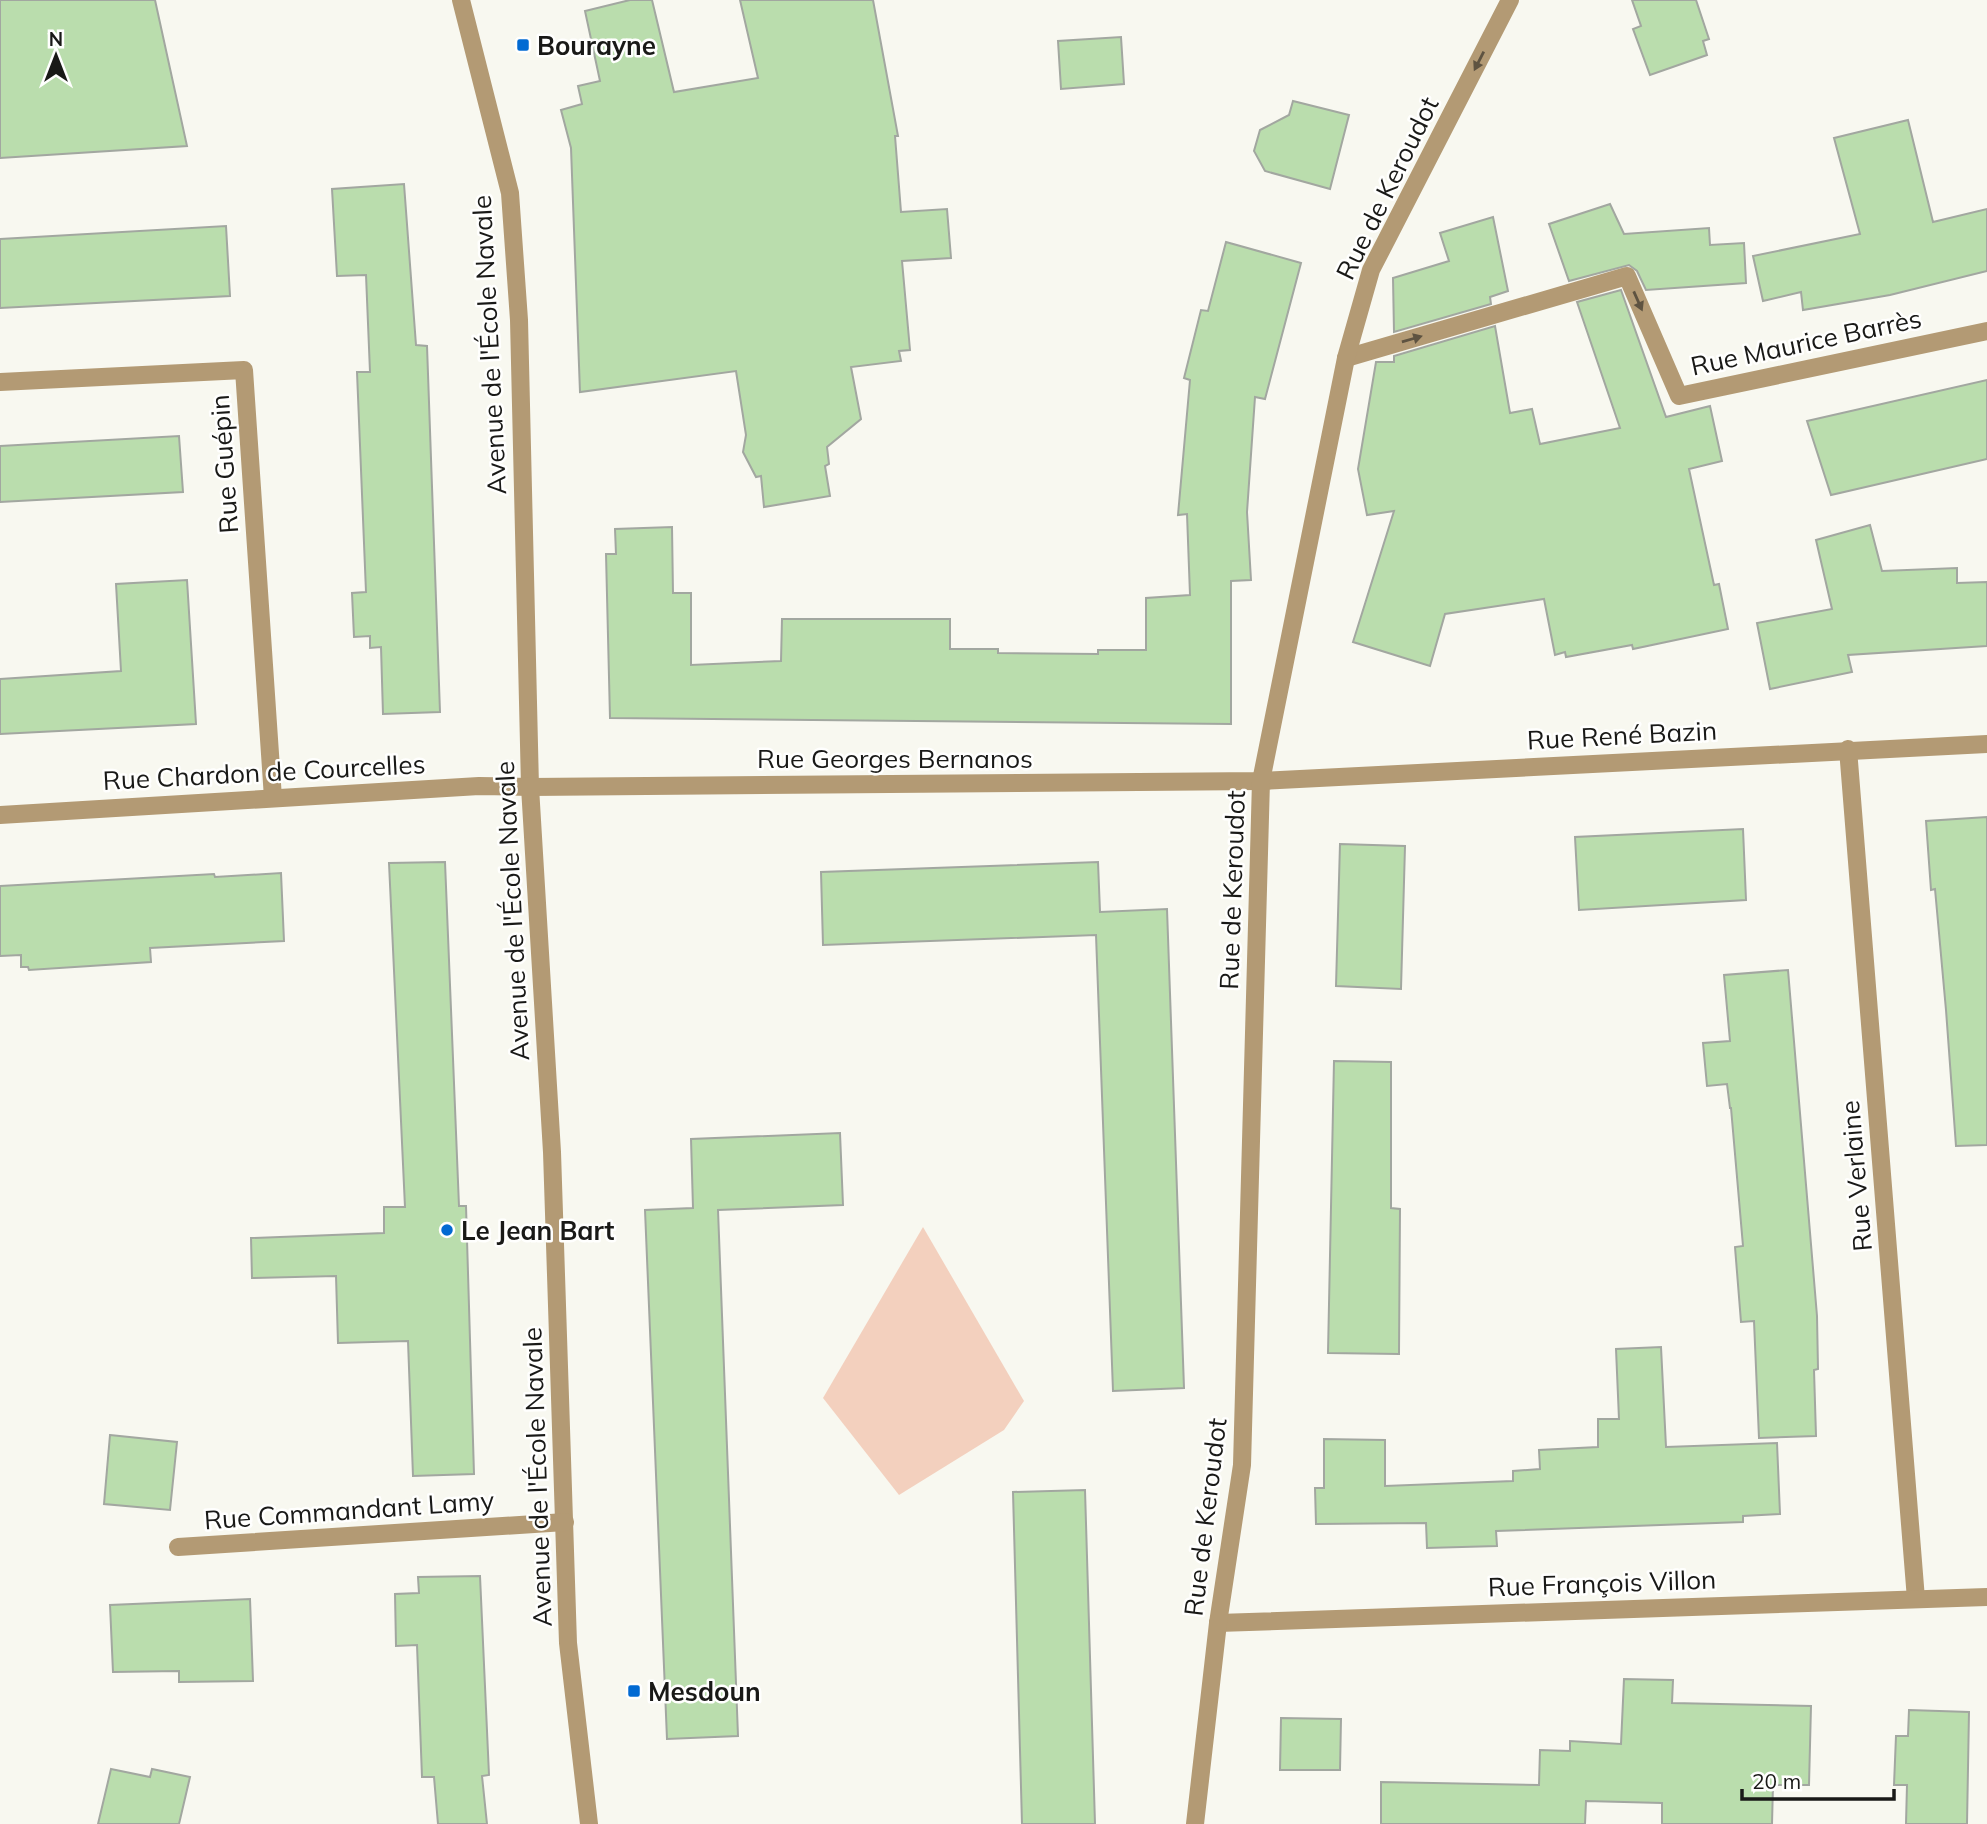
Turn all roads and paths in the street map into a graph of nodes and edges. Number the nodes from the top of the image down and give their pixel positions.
1 (461, 0) edge
2 (1510, 0) edge
3 (1987, 331) edge
4 (1346, 358) junction
5 (0, 382) edge
6 (1987, 744) edge
7 (1848, 749) junction
8 (1261, 781) junction
9 (530, 788) junction
10 (273, 798) junction
11 (0, 815) edge
12 (565, 1522) junction
13 (178, 1547) dead end
14 (1987, 1597) edge
15 (1916, 1599) junction
16 (1219, 1623) junction
17 (589, 1824) edge
18 (1195, 1824) edge

1 - 9 street, Avenue de l'École Navale
2 -> 4 street, Rue de Keroudot
4 -> 3 street, Rue Maurice Barrès
4 - 8 street, Rue de Keroudot
5 - 10 street, Rue Guépin
6 - 7 street, Rue René Bazin
7 - 8 street, Rue René Bazin
7 - 15 street, Rue Verlaine
8 - 9 street, Rue Georges Bernanos
8 - 16 street, Rue de Keroudot
9 - 10 street, Rue Chardon de Courcelles
9 - 12 street, Avenue de l'École Navale
10 - 11 street, Rue Chardon de Courcelles
12 - 13 street, Rue Commandant Lamy
12 - 17 street, Avenue de l'École Navale
14 - 15 street, Rue François Villon
15 - 16 street, Rue François Villon
16 - 18 street, Rue de Keroudot

